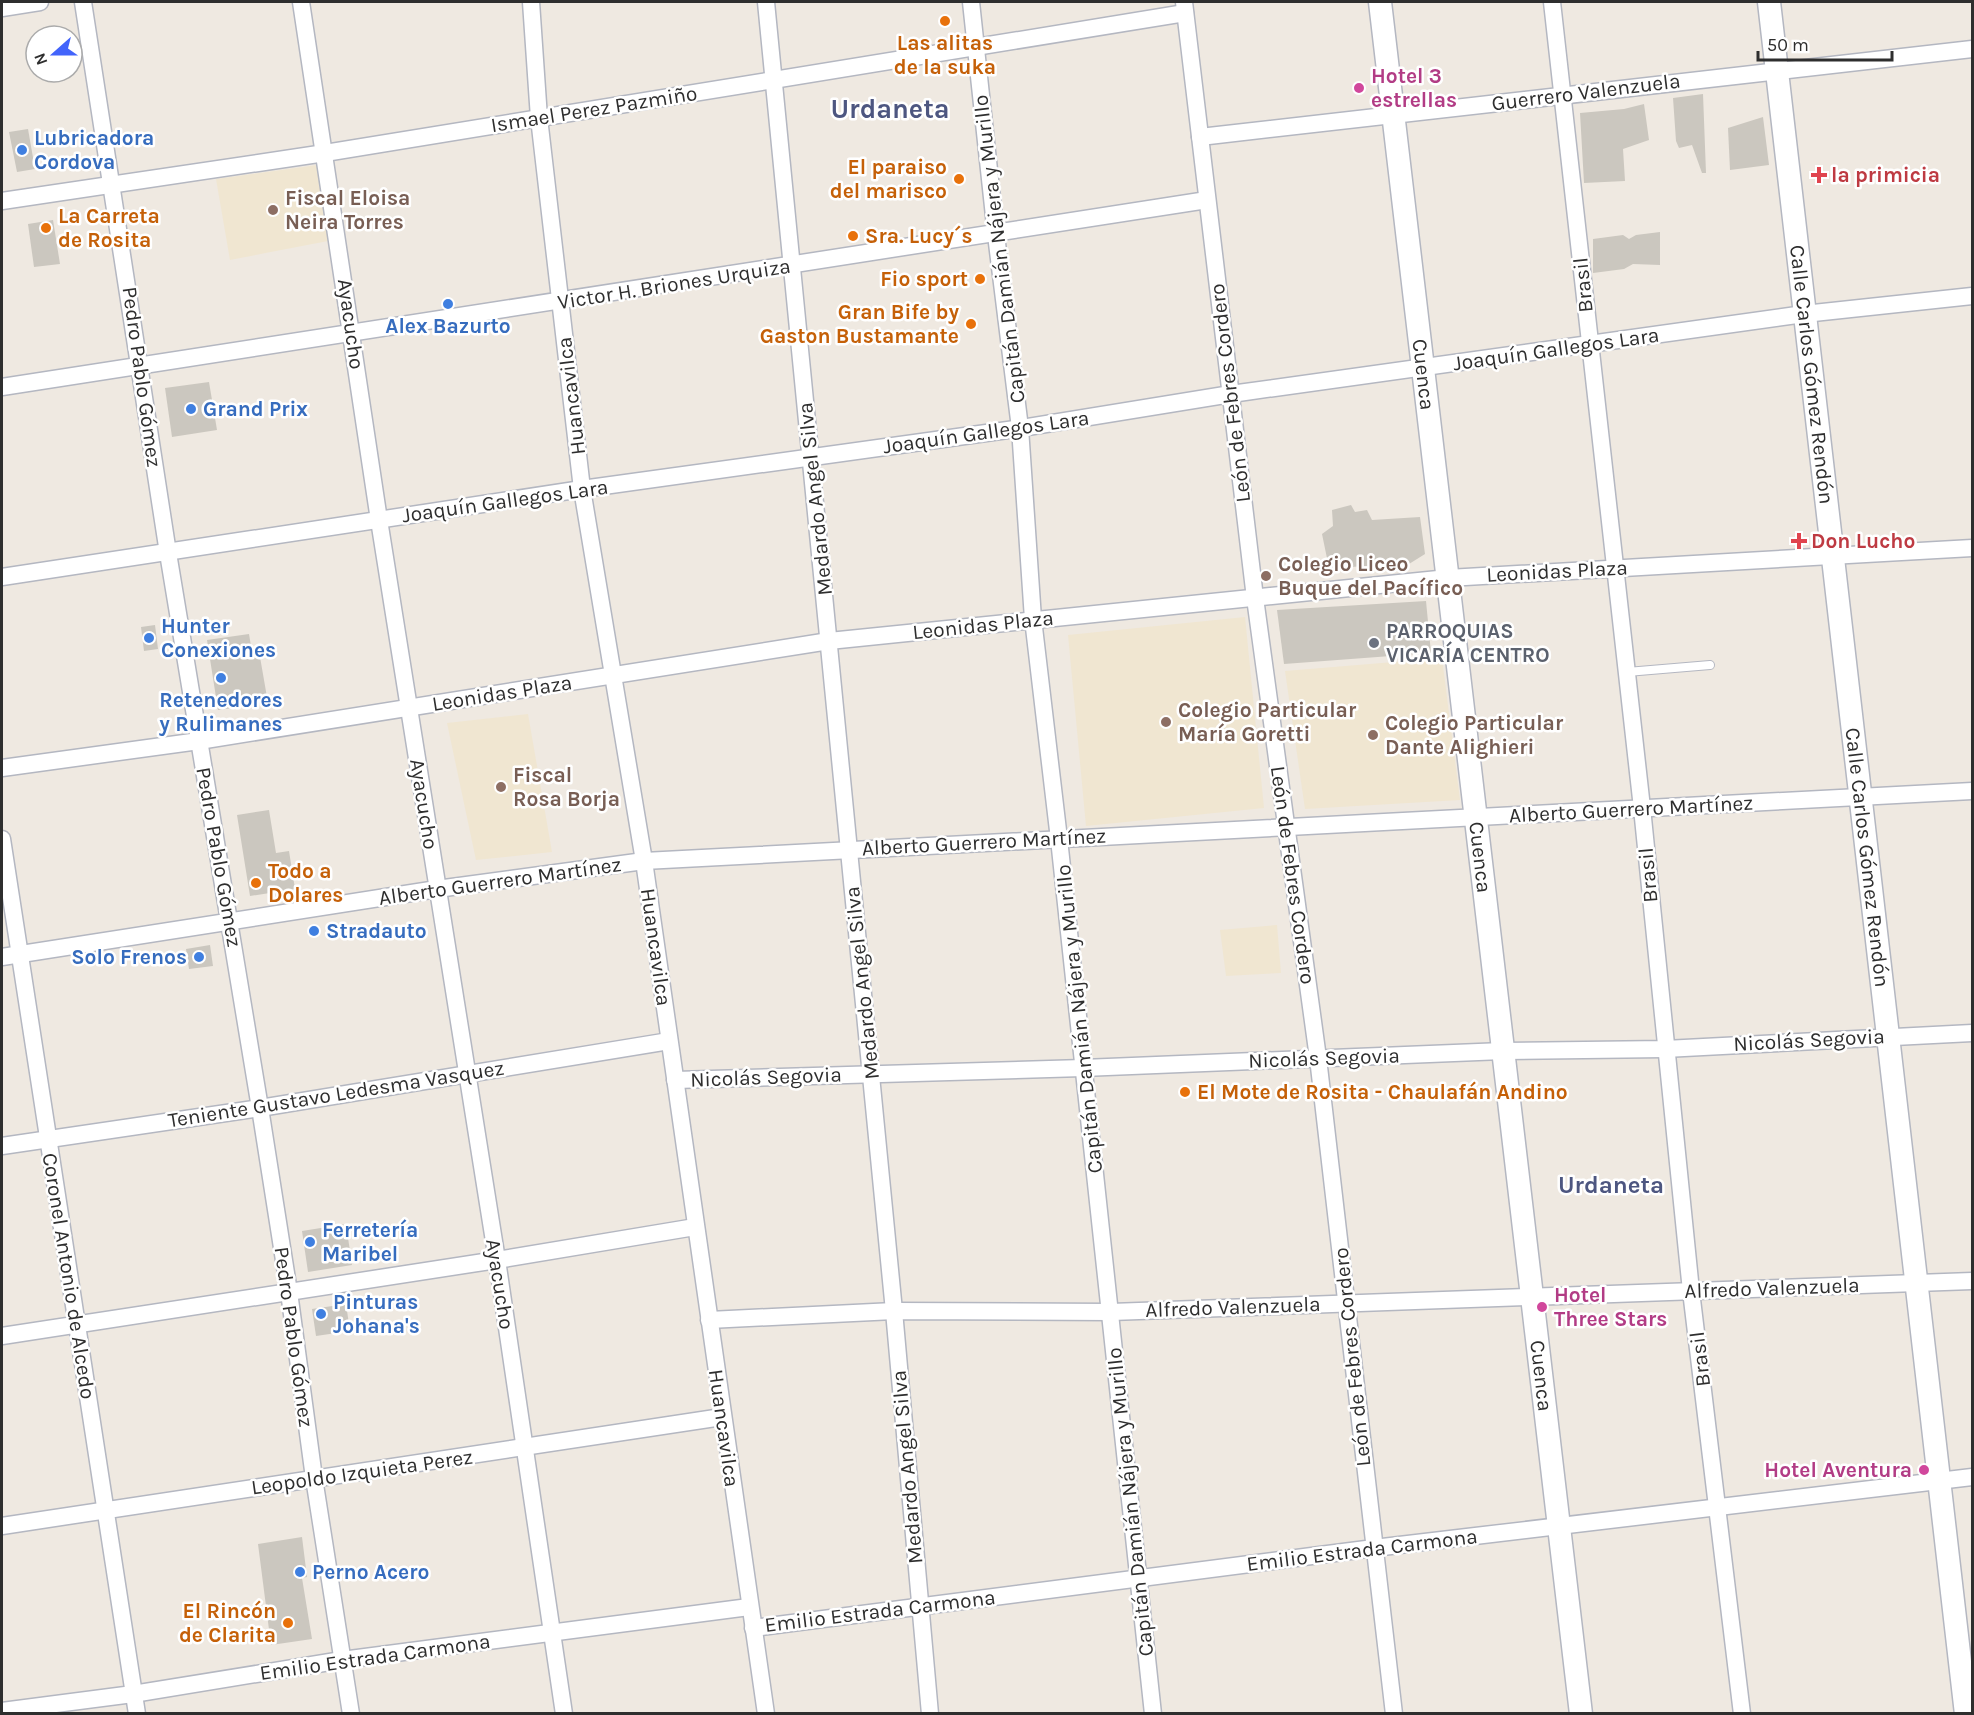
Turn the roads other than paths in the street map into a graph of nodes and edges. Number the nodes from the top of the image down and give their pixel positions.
1 (40, 2) edge
2 (83, 2) edge
3 (302, 2) edge
4 (531, 2) edge
5 (766, 2) edge
6 (971, 2) edge
7 (1380, 2) edge
8 (1552, 2) edge
9 (1769, 2) edge
10 (1184, 7) edge
11 (2, 8) edge
12 (976, 48) junction
13 (1972, 49) edge
14 (1777, 70) junction
15 (774, 80) junction
16 (1564, 94) junction
17 (1394, 114) junction
18 (539, 118) junction
19 (1200, 137) junction
20 (325, 153) junction
21 (113, 185) junction
22 (1207, 200) junction
23 (2, 201) edge
24 (996, 235) junction
25 (792, 265) junction
26 (1972, 296) edge
27 (559, 302) junction
28 (1804, 314) junction
29 (352, 333) junction
30 (1590, 346) junction
31 (140, 367) junction
32 (1423, 367) junction
33 (2, 387) edge
34 (1231, 394) junction
35 (1020, 428) junction
36 (811, 457) junction
37 (582, 489) junction
38 (379, 520) junction
39 (1972, 548) edge
40 (168, 553) junction
41 (1832, 557) junction
42 (1616, 567) junction
43 (2, 577) edge
44 (1448, 578) junction
45 (1255, 598) junction
46 (1033, 619) junction
47 (829, 641) junction
48 (1710, 665) dead end
49 (1627, 672) junction
50 (614, 675) junction
51 (409, 707) junction
52 (199, 741) junction
53 (2, 768) edge
54 (1972, 791) edge
55 (1860, 797) junction
56 (1642, 808) junction
57 (1476, 817) junction
58 (1285, 826) junction
59 (1059, 838) junction
60 (2, 839) edge
61 (849, 848) junction
62 (644, 861) junction
63 (437, 890) junction
64 (230, 922) junction
65 (19, 954) junction
66 (2, 957) edge
67 (1972, 1033) edge
68 (1888, 1036) junction
69 (669, 1041) junction
70 (1665, 1049) junction
71 (1503, 1051) junction
72 (1318, 1058) junction
73 (1083, 1068) junction
74 (467, 1074) junction
75 (871, 1074) junction
76 (675, 1080) junction
77 (260, 1108) junction
78 (47, 1138) junction
79 (2, 1146) edge
80 (696, 1227) junction
81 (497, 1260) junction
82 (1972, 1281) edge
83 (1916, 1283) junction
84 (1692, 1291) junction
85 (289, 1292) junction
86 (1532, 1297) junction
87 (1346, 1303) junction
88 (894, 1311) junction
89 (1111, 1312) junction
90 (708, 1320) junction
91 (78, 1325) junction
92 (2, 1336) edge
93 (722, 1417) junction
94 (525, 1448) junction
95 (1972, 1477) edge
96 (314, 1478) junction
97 (1940, 1481) junction
98 (1718, 1506) junction
99 (106, 1512) junction
100 (2, 1526) edge
101 (1559, 1526) junction
102 (1374, 1548) junction
103 (1137, 1577) junction
104 (920, 1606) junction
105 (749, 1607) junction
106 (753, 1628) junction
107 (551, 1633) junction
108 (342, 1660) junction
109 (133, 1694) junction
110 (2, 1711) edge
111 (137, 1713) edge
112 (351, 1713) edge
113 (564, 1713) edge
114 (766, 1713) edge
115 (930, 1713) edge
116 (1153, 1713) edge
117 (1394, 1713) edge
118 (1581, 1713) edge
119 (1742, 1713) edge
120 (1966, 1713) edge

1 - 11 street
2 - 21 street, Pedro Pablo Gómez
3 - 20 street, Ayacucho
4 - 18 street, Huancavilca
5 - 15 street, Medardo Angel Silva
6 - 12 street, Capitán Damián Nájera y Murillo
7 - 17 main road, Cuenca
8 - 16 street, Brasil
9 - 14 main road, Calle Carlos Gómez Rendón
10 - 12 street, Ismael Perez Pazmiño
10 - 19 street, León de Febres Cordero
12 - 15 street, Ismael Perez Pazmiño
12 - 24 street, Capitán Damián Nájera y Murillo
13 - 14 street, Guerrero Valenzuela
14 - 16 street, Guerrero Valenzuela
14 - 28 main road, Calle Carlos Gómez Rendón
15 - 18 street, Ismael Perez Pazmiño
15 - 25 street, Medardo Angel Silva
16 - 17 street, Guerrero Valenzuela
16 - 30 street, Brasil
17 - 19 street, Guerrero Valenzuela
17 - 32 main road, Cuenca
18 - 20 street, Ismael Perez Pazmiño
18 - 27 street, Huancavilca
19 - 22 street, León de Febres Cordero
20 - 21 street, Ismael Perez Pazmiño
20 - 29 street, Ayacucho
21 - 23 street, Ismael Perez Pazmiño
21 - 31 street, Pedro Pablo Gómez
22 - 24 street, Victor H. Briones Urquiza
22 - 34 street, León de Febres Cordero
24 - 25 street, Victor H. Briones Urquiza
24 - 35 street, Capitán Damián Nájera y Murillo
25 - 27 street, Victor H. Briones Urquiza
25 - 36 street, Medardo Angel Silva
26 - 28 street, Joaquín Gallegos Lara
27 - 29 street, Victor H. Briones Urquiza
27 - 37 street, Huancavilca
28 - 30 street, Joaquín Gallegos Lara
28 - 41 main road, Calle Carlos Gómez Rendón
29 - 31 street, Victor H. Briones Urquiza
29 - 38 street, Ayacucho
30 - 32 street, Joaquín Gallegos Lara
30 - 42 street, Brasil
31 - 33 street, Victor H. Briones Urquiza
31 - 40 street, Pedro Pablo Gómez
32 - 34 street, Joaquín Gallegos Lara
32 - 44 main road, Cuenca
34 - 35 street, Joaquín Gallegos Lara
34 - 45 street, León de Febres Cordero
35 - 36 street, Joaquín Gallegos Lara
35 - 46 street, Capitán Damián Nájera y Murillo
36 - 37 street, Joaquín Gallegos Lara
36 - 47 street, Medardo Angel Silva
37 - 38 street, Joaquín Gallegos Lara
37 - 50 street, Huancavilca
38 - 40 street, Joaquín Gallegos Lara
38 - 51 street, Ayacucho
39 - 41 street, Leonidas Plaza
40 - 43 street, Joaquín Gallegos Lara
40 - 52 street, Pedro Pablo Gómez
41 - 42 street, Leonidas Plaza
41 - 55 main road, Calle Carlos Gómez Rendón
42 - 44 street, Leonidas Plaza
42 - 49 street, Brasil
44 - 45 street, Leonidas Plaza
44 - 57 main road, Cuenca
45 - 46 street, Leonidas Plaza
45 - 58 street, León de Febres Cordero
46 - 47 street, Leonidas Plaza
46 - 59 street, Capitán Damián Nájera y Murillo
47 - 50 street, Leonidas Plaza
47 - 61 street, Medardo Angel Silva
48 - 49 lane
49 - 56 street, Brasil
50 - 51 street, Leonidas Plaza
50 - 62 street, Huancavilca
51 - 52 street, Leonidas Plaza
51 - 63 street, Ayacucho
52 - 53 street, Leonidas Plaza
52 - 64 street, Pedro Pablo Gómez
54 - 55 street, Alberto Guerrero Martínez
55 - 56 street, Alberto Guerrero Martínez
55 - 68 main road, Calle Carlos Gómez Rendón
56 - 57 street, Alberto Guerrero Martínez
56 - 70 street, Brasil
57 - 58 street, Alberto Guerrero Martínez
57 - 71 main road, Cuenca
58 - 59 street, Alberto Guerrero Martínez
58 - 72 street, León de Febres Cordero
59 - 61 street, Alberto Guerrero Martínez
59 - 73 street, Capitán Damián Nájera y Murillo
60 - 65 street, Coronel Antonio de Alcedo
61 - 62 street, Alberto Guerrero Martínez
61 - 75 street, Medardo Angel Silva
62 - 63 street, Alberto Guerrero Martínez
62 - 69 street, Huancavilca
63 - 64 street, Alberto Guerrero Martínez
63 - 74 street, Ayacucho
64 - 65 street, Alberto Guerrero Martínez
64 - 77 street, Pedro Pablo Gómez
65 - 66 street, Alberto Guerrero Martínez
65 - 78 street, Coronel Antonio de Alcedo
67 - 68 street, Nicolás Segovia
68 - 70 street, Nicolás Segovia
68 - 83 main road, Calle Carlos Gómez Rendón
69 - 74 street, Teniente Gustavo Ledesma Vasquez
69 - 76 street, Huancavilca
70 - 71 street, Nicolás Segovia
70 - 84 street, Brasil
71 - 72 street, Nicolás Segovia
71 - 86 main road, Cuenca
72 - 73 street, Nicolás Segovia
72 - 87 street, León de Febres Cordero
73 - 75 street, Nicolás Segovia
73 - 89 street, Capitán Damián Nájera y Murillo
74 - 77 street, Teniente Gustavo Ledesma Vasquez
74 - 81 street, Ayacucho
75 - 76 street, Nicolás Segovia
75 - 88 street, Medardo Angel Silva
76 - 80 street, Huancavilca
77 - 78 street, Teniente Gustavo Ledesma Vasquez
77 - 85 street, Pedro Pablo Gómez
78 - 79 street, Teniente Gustavo Ledesma Vasquez
78 - 91 street, Coronel Antonio de Alcedo
80 - 81 street
80 - 90 street, Huancavilca
81 - 85 street
81 - 94 street, Ayacucho
82 - 83 street, Alfredo Valenzuela
83 - 84 street, Alfredo Valenzuela
83 - 97 main road, Calle Carlos Gómez Rendón
84 - 86 street, Alfredo Valenzuela
84 - 98 street, Brasil
85 - 91 street
85 - 96 street, Pedro Pablo Gómez
86 - 87 street, Alfredo Valenzuela
86 - 101 main road, Cuenca
87 - 89 street, Alfredo Valenzuela
87 - 102 street, León de Febres Cordero
88 - 89 street, Alfredo Valenzuela
88 - 90 street, Alfredo Valenzuela
88 - 104 street, Medardo Angel Silva
89 - 103 street, Capitán Damián Nájera y Murillo
90 - 93 street, Huancavilca
91 - 92 street
91 - 99 street, Coronel Antonio de Alcedo
93 - 94 street, Leopoldo Izquieta Perez
93 - 105 street, Huancavilca
94 - 96 street, Leopoldo Izquieta Perez
94 - 107 street, Ayacucho
95 - 97 street, Emilio Estrada Carmona
96 - 99 street, Leopoldo Izquieta Perez
96 - 108 street, Pedro Pablo Gómez
97 - 98 street, Emilio Estrada Carmona
97 - 120 main road, Calle Carlos Gómez Rendón
98 - 101 street, Emilio Estrada Carmona
98 - 119 street, Brasil
99 - 100 street, Leopoldo Izquieta Perez
99 - 109 street, Coronel Antonio de Alcedo
101 - 102 street, Emilio Estrada Carmona
101 - 118 main road, Cuenca
102 - 103 street, Emilio Estrada Carmona
102 - 117 street, León de Febres Cordero
103 - 104 street, Emilio Estrada Carmona
103 - 116 street, Capitán Damián Nájera y Murillo
104 - 106 street, Emilio Estrada Carmona
104 - 115 street, Medardo Angel Silva
105 - 106 street, Huancavilca
105 - 107 street, Emilio Estrada Carmona
106 - 114 street, Huancavilca
107 - 108 street, Emilio Estrada Carmona
107 - 113 street, Ayacucho
108 - 109 street, Emilio Estrada Carmona
108 - 112 street, Pedro Pablo Gómez
109 - 110 street, Emilio Estrada Carmona
109 - 111 street, Coronel Antonio de Alcedo

